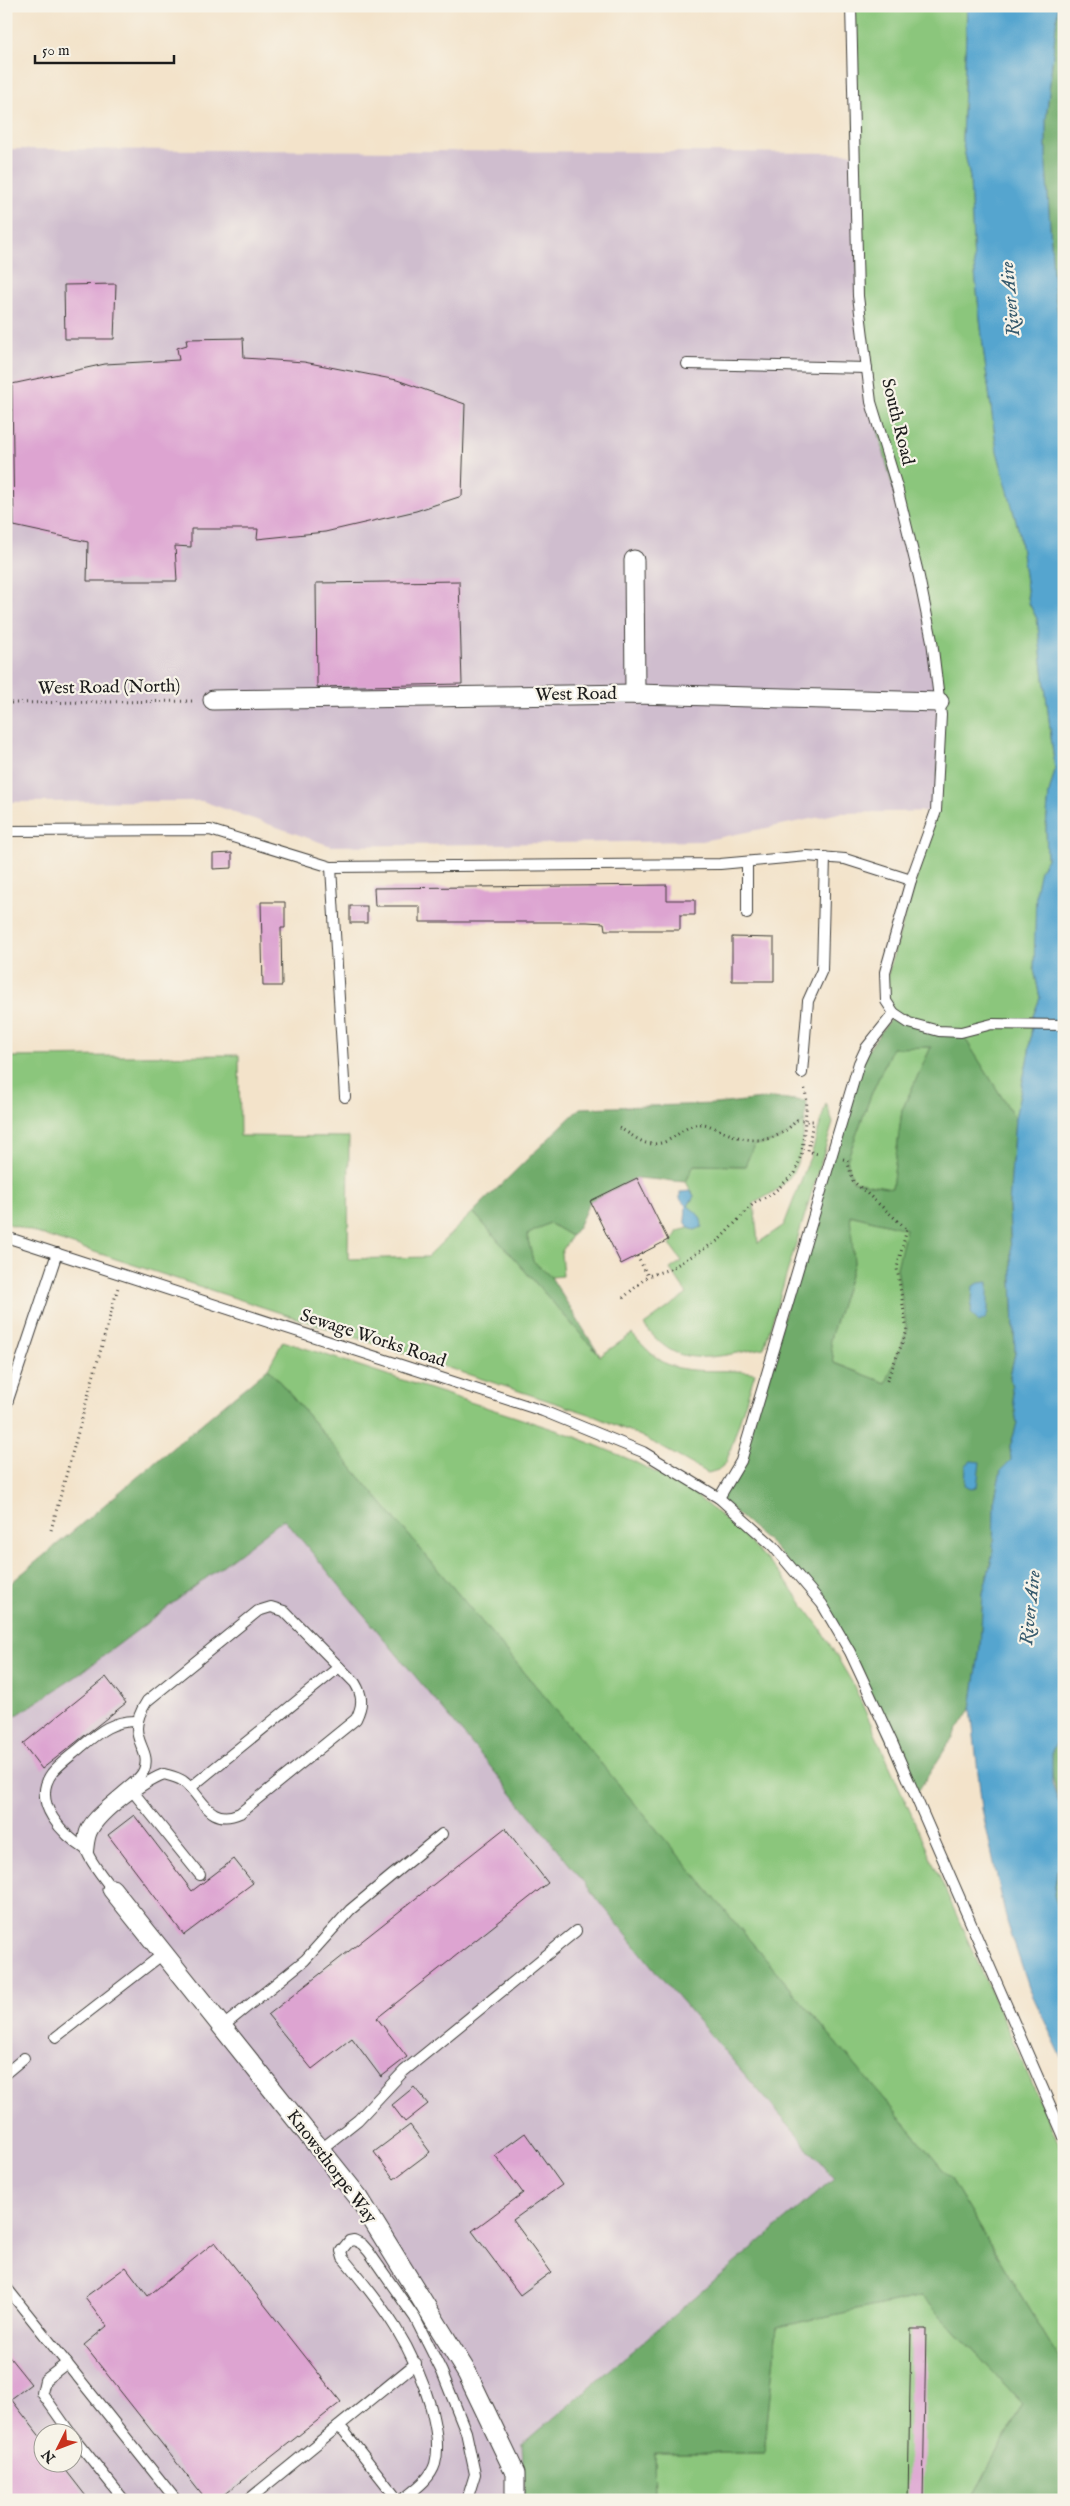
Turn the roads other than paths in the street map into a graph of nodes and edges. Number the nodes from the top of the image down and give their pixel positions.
1 (852, 6) edge
2 (687, 364) dead end
3 (867, 368) junction
4 (634, 560) dead end
5 (635, 694) junction
6 (213, 700) road end
7 (939, 702) junction
8 (6, 831) edge
9 (825, 857) junction
10 (747, 862) junction
11 (330, 867) junction
12 (911, 880) junction
13 (747, 914) dead end
14 (894, 1013) junction
15 (1064, 1025) edge
16 (802, 1073) road end
17 (345, 1097) dead end
18 (6, 1237) edge
19 (57, 1253) junction
20 (6, 1406) edge
21 (719, 1498) junction
22 (339, 1667) junction
23 (138, 1721) junction
24 (190, 1788) junction
25 (132, 1789) junction
26 (442, 1834) dead end
27 (88, 1851) junction
28 (200, 1875) dead end
29 (112, 1889) joint
30 (576, 1931) dead end
31 (163, 1954) junction
32 (222, 2027) junction
33 (56, 2038) dead end
34 (24, 2058) dead end
35 (6, 2073) edge
36 (1064, 2137) edge
37 (320, 2150) junction
38 (6, 2287) edge
39 (67, 2363) junction
40 (416, 2363) junction
41 (64, 2424) edge
42 (338, 2427) junction
43 (82, 2447) edge
44 (124, 2500) edge
45 (176, 2500) edge
46 (248, 2500) edge
47 (398, 2500) edge
48 (402, 2500) edge
49 (467, 2500) edge
50 (515, 2500) edge

1 - 3 lane, South Road
2 - 3 lane
3 - 7 lane, South Road
4 - 5 street
5 - 6 street, West Road
5 - 7 street, West Road
7 - 12 lane, South Road
8 - 11 lane
9 - 10 lane
9 - 12 lane
9 - 16 lane
10 - 11 lane
10 - 13 lane
11 - 17 lane
12 - 14 lane, South Road
14 - 15 lane
14 - 21 lane
18 - 19 lane, Sewage Works Road
19 - 20 lane
19 - 21 lane, Sewage Works Road
21 - 36 lane, Sewage Works Road
22 - 23 lane
22 - 24 lane
22 - 24 lane
23 - 25 lane
23 - 27 lane
24 - 25 lane
25 - 27 lane
25 - 28 lane
26 - 32 lane
27 - 29 lane
29 - 31 street, Knowsthorpe Way
30 - 37 lane
31 - 32 street, Knowsthorpe Way
31 - 33 lane
32 - 37 street, Knowsthorpe Way
34 - 35 lane
37 - 50 street, Knowsthorpe Way
38 - 39 lane
39 - 41 lane
39 - 45 lane
40 - 42 lane
40 - 48 lane
40 - 49 lane
42 - 46 lane
42 - 47 lane
43 - 44 lane

